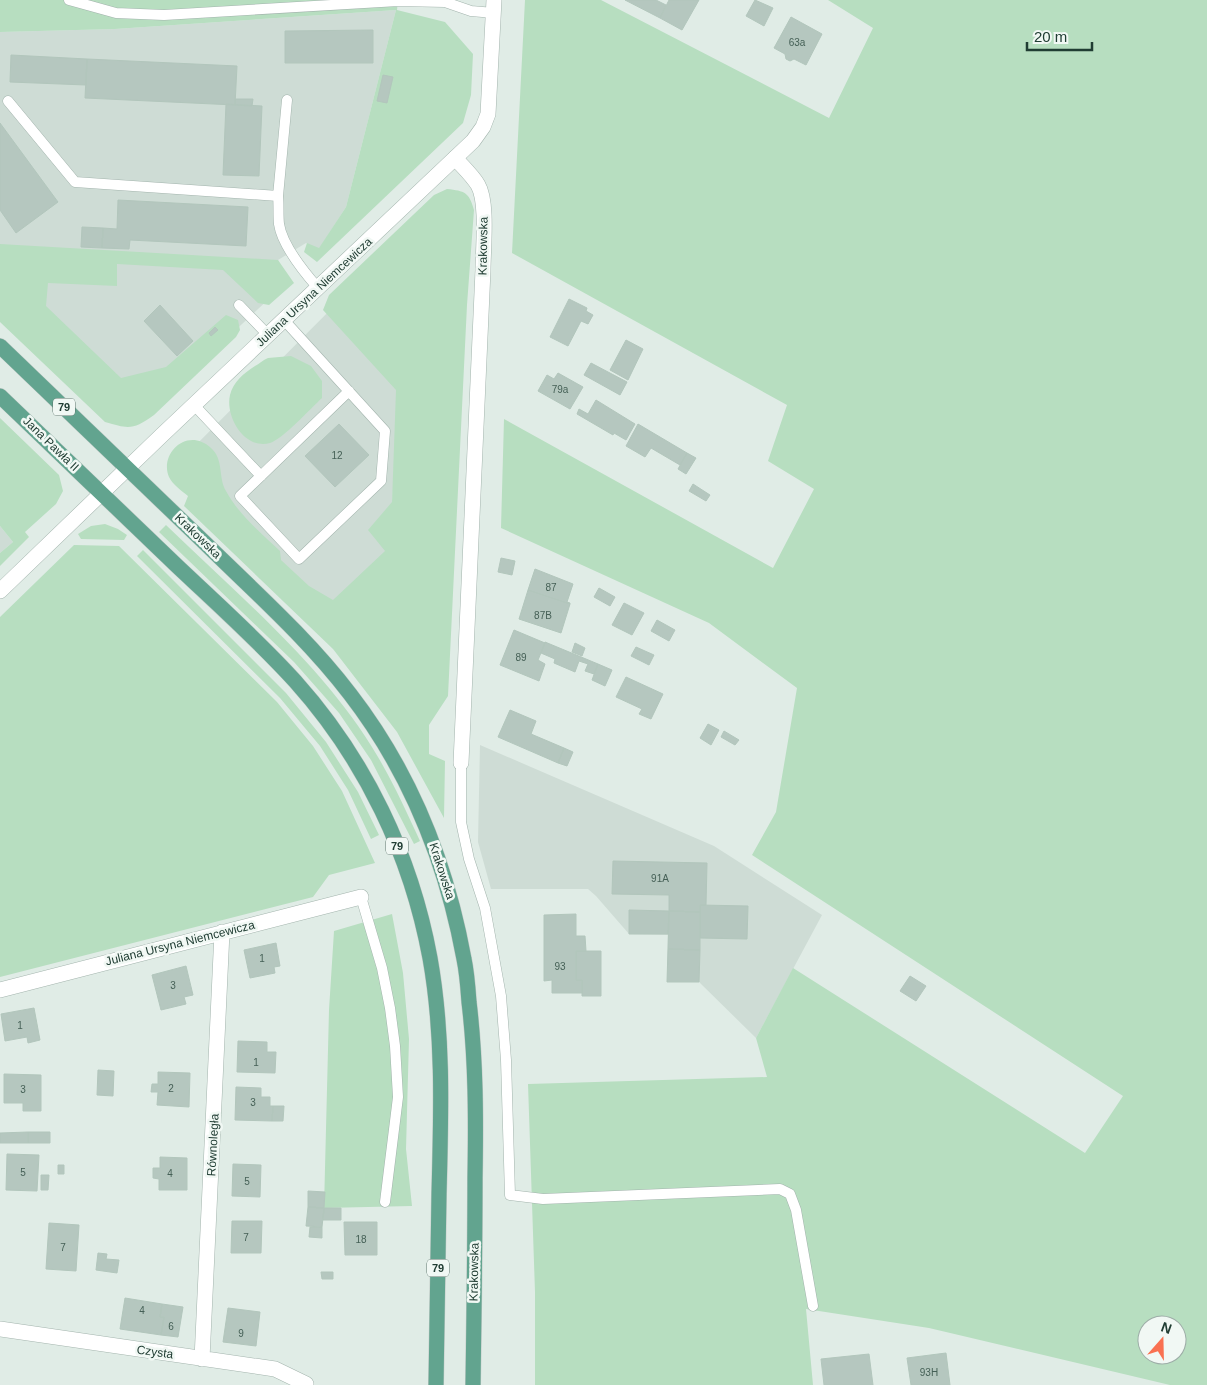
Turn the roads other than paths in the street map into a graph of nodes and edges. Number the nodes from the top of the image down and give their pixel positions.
1 (69, 0) edge
2 (494, 6) edge
3 (287, 100) dead end
4 (8, 101) dead end
5 (455, 158) junction
6 (278, 196) junction
7 (318, 288) junction
8 (240, 304) dead end
9 (284, 320) junction
10 (268, 335) junction
11 (0, 346) edge
12 (348, 391) junction
13 (0, 396) edge
14 (194, 405) junction
15 (127, 468) junction
16 (261, 476) junction
17 (101, 493) junction
18 (0, 591) edge
19 (461, 763) joint
20 (361, 897) joint
21 (222, 932) junction
22 (0, 990) edge
23 (385, 1202) dead end
24 (813, 1306) dead end
25 (0, 1329) edge
26 (202, 1359) junction
27 (306, 1384) edge
28 (436, 1385) edge
29 (473, 1385) edge

1 - 2 lane
2 - 5 street, Juliana Ursyna Niemcewicza
3 - 6 lane
4 - 6 lane
5 - 7 street, Juliana Ursyna Niemcewicza
5 - 19 street, Krakowska
6 - 7 lane
7 - 9 street, Juliana Ursyna Niemcewicza
8 - 10 lane
9 - 10 street, Juliana Ursyna Niemcewicza
9 - 12 lane
10 - 14 street, Juliana Ursyna Niemcewicza
11 - 15 main road, 79
12 - 16 lane
12 - 16 lane
13 - 17 main road, Jana Pawła II / 79
14 - 15 street, Juliana Ursyna Niemcewicza
14 - 16 lane
15 - 17 street, Juliana Ursyna Niemcewicza
15 - 29 main road, Krakowska / 79
17 - 18 street
17 - 28 main road, 79
19 - 24 lane
20 - 21 street, Juliana Ursyna Niemcewicza
20 - 23 lane
21 - 22 street, Juliana Ursyna Niemcewicza
21 - 26 street, Równoległa
25 - 26 street, Czysta
26 - 27 street, Czysta

